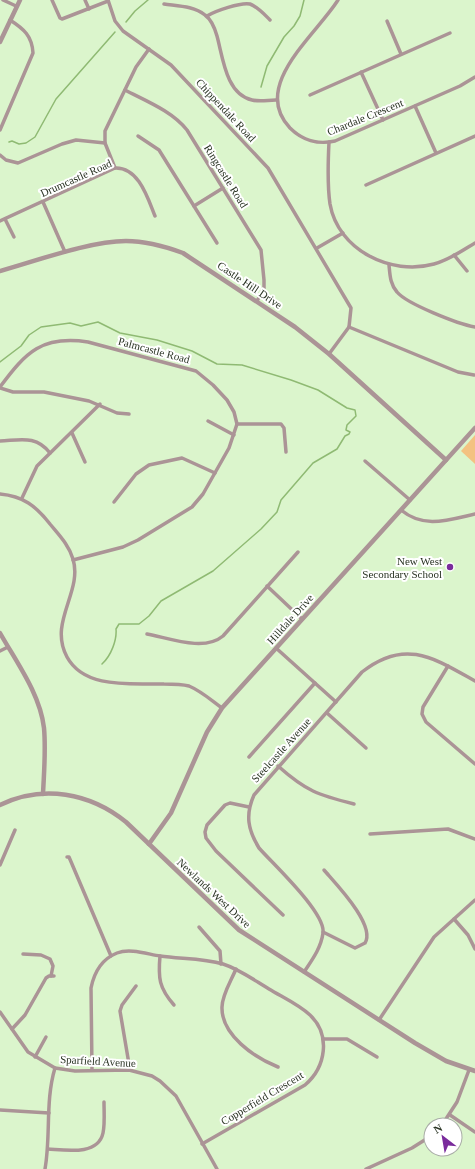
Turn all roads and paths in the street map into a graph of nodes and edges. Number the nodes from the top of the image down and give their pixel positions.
1 (3, 0) edge
2 (20, 0) edge
3 (52, 0) edge
4 (85, 0) edge
5 (338, 0) edge
6 (108, 1) edge
7 (164, 4) dead end
8 (16, 6) junction
9 (89, 9) junction
10 (207, 16) junction
11 (10, 20) junction
12 (270, 20) dead end
13 (386, 21) dead end
14 (450, 33) dead end
15 (0, 42) edge
16 (149, 49) junction
17 (401, 54) junction
18 (361, 72) junction
19 (475, 77) edge
20 (125, 90) junction
21 (310, 95) dead end
22 (276, 100) junction
23 (415, 106) junction
24 (382, 120) junction
25 (0, 130) edge
26 (138, 136) dead end
27 (475, 136) edge
28 (329, 142) junction
29 (105, 143) junction
30 (436, 153) junction
31 (0, 155) edge
32 (115, 168) junction
33 (366, 185) dead end
34 (223, 188) junction
35 (43, 202) junction
36 (194, 206) junction
37 (155, 216) dead end
38 (5, 219) junction
39 (0, 221) edge
40 (343, 233) junction
41 (14, 237) dead end
42 (217, 243) dead end
43 (475, 243) edge
44 (317, 248) junction
45 (65, 253) junction
46 (454, 255) junction
47 (389, 265) junction
48 (0, 271) edge
49 (466, 271) dead end
50 (257, 300) junction
51 (349, 327) junction
52 (475, 327) edge
53 (328, 354) junction
54 (474, 375) dead end
55 (0, 387) edge
56 (100, 404) junction
57 (129, 414) dead end
58 (208, 420) dead end
59 (237, 424) junction
60 (475, 428) edge
61 (72, 432) junction
62 (234, 435) junction
63 (0, 441) edge
64 (286, 452) dead end
65 (50, 453) junction
66 (446, 460) junction
67 (365, 461) dead end
68 (85, 462) dead end
69 (215, 473) junction
70 (0, 494) edge
71 (22, 498) junction
72 (410, 500) junction
73 (114, 502) dead end
74 (400, 510) junction
75 (475, 514) edge
76 (298, 552) dead end
77 (74, 560) junction
78 (267, 586) junction
79 (302, 619) junction
80 (0, 633) edge
81 (147, 634) dead end
82 (8, 647) junction
83 (276, 648) junction
84 (0, 651) edge
85 (448, 666) junction
86 (475, 681) edge
87 (315, 683) junction
88 (336, 702) junction
89 (222, 708) junction
90 (327, 713) junction
91 (366, 748) dead end
92 (249, 757) dead end
93 (475, 764) edge
94 (278, 766) junction
95 (43, 794) junction
96 (354, 804) dead end
97 (0, 806) edge
98 (249, 807) junction
99 (15, 830) dead end
100 (370, 834) dead end
101 (475, 839) edge
102 (149, 844) junction
103 (67, 857) dead end
104 (0, 865) edge
105 (324, 870) dead end
106 (475, 900) edge
107 (283, 915) dead end
108 (454, 919) junction
109 (199, 927) dead end
110 (324, 932) junction
111 (475, 949) edge
112 (23, 954) dead end
113 (111, 956) junction
114 (160, 956) junction
115 (221, 964) junction
116 (236, 970) junction
117 (304, 972) junction
118 (136, 986) dead end
119 (174, 1005) dead end
120 (0, 1012) edge
121 (378, 1020) junction
122 (12, 1029) junction
123 (46, 1037) dead end
124 (323, 1039) junction
125 (35, 1057) junction
126 (377, 1057) dead end
127 (278, 1067) dead end
128 (55, 1068) junction
129 (92, 1070) junction
130 (130, 1070) junction
131 (469, 1070) junction
132 (475, 1072) edge
133 (104, 1102) dead end
134 (0, 1110) edge
135 (49, 1113) junction
136 (450, 1115) joint
137 (475, 1132) edge
138 (423, 1141) edge
139 (202, 1144) junction
140 (48, 1149) junction
141 (45, 1169) edge
142 (217, 1169) edge
143 (366, 1169) edge

1 - 8 street
2 - 8 street
3 - 9 street
4 - 9 street
5 - 22 street
6 - 9 street
6 - 16 street, Chippendale Road
7 - 10 street
8 - 11 street
10 - 12 street
10 - 22 street
11 - 15 street
11 - 25 street
13 - 17 street
14 - 17 street
16 - 20 street
16 - 44 street, Chippendale Road
17 - 18 street
18 - 21 street
18 - 24 street
19 - 23 street, Chardale Crescent
20 - 29 street
20 - 34 street, Ringcastle Road
22 - 28 street, Chardale Crescent
23 - 24 street, Chardale Crescent
23 - 30 street
24 - 28 street, Chardale Crescent
26 - 36 street
27 - 30 street
28 - 40 street
29 - 31 street
29 - 32 street
30 - 33 street
32 - 35 street, Drumcastle Road
32 - 37 street, Drumcastle Road
34 - 36 street
34 - 50 street, Ringcastle Road
35 - 38 street, Drumcastle Road
35 - 45 street
36 - 42 street
38 - 39 street, Drumcastle Road
38 - 41 street
40 - 44 street
40 - 47 street
43 - 46 street
44 - 51 street, Chippendale Road
45 - 48 street, Castle Hill Drive
45 - 50 street, Castle Hill Drive
46 - 47 street
46 - 49 street
47 - 52 street
50 - 53 street, Castle Hill Drive
51 - 53 street
51 - 54 street
53 - 66 street, Castle Hill Drive
55 - 56 street
55 - 59 street, Palmcastle Road
56 - 57 street
56 - 61 street
58 - 62 street
59 - 62 street
59 - 64 street
60 - 66 street, Hilldale Drive
61 - 65 street
61 - 68 street
62 - 69 street
63 - 65 street
65 - 71 street
66 - 72 street, Hilldale Drive
67 - 72 street
69 - 73 street
69 - 77 street
70 - 71 street
71 - 77 street
72 - 74 street, Hilldale Drive
74 - 75 street
74 - 79 street, Hilldale Drive
76 - 78 street
77 - 89 street
78 - 79 street
78 - 81 street
79 - 83 street, Hilldale Drive
80 - 82 street
82 - 84 street
82 - 95 street
83 - 87 street
83 - 89 street, Hilldale Drive
85 - 86 street, Steelcastle Avenue
85 - 88 street, Steelcastle Avenue
85 - 93 street
87 - 88 street
87 - 92 street
88 - 90 street, Steelcastle Avenue
89 - 102 street, Hilldale Drive
90 - 91 street
90 - 94 street, Steelcastle Avenue
94 - 96 street
94 - 98 street, Steelcastle Avenue
95 - 97 street, Newlands West Drive
95 - 102 street, Newlands West Drive
98 - 107 street
98 - 110 street, Steelcastle Avenue
99 - 104 street
100 - 101 street
102 - 117 street, Newlands West Drive
103 - 113 street
105 - 110 street
106 - 108 street
108 - 111 street
108 - 121 street
109 - 115 street
110 - 117 street
112 - 122 street
113 - 114 street
113 - 129 street
114 - 115 street
114 - 119 street
115 - 116 street
116 - 124 street
116 - 127 street
117 - 121 street, Newlands West Drive
118 - 130 street
120 - 122 street, Sparfield Avenue
121 - 131 street, Newlands West Drive
122 - 125 street, Sparfield Avenue
123 - 125 street
124 - 126 street
124 - 139 street, Copperfield Crescent
125 - 128 street, Sparfield Avenue
128 - 129 street, Sparfield Avenue
128 - 135 street
129 - 130 street, Sparfield Avenue
130 - 139 street, Sparfield Avenue
131 - 132 street, Newlands West Drive
131 - 136 street
133 - 140 street
134 - 135 street
135 - 140 street
136 - 137 street
138 - 143 street
139 - 142 street, Sparfield Avenue
140 - 141 street

